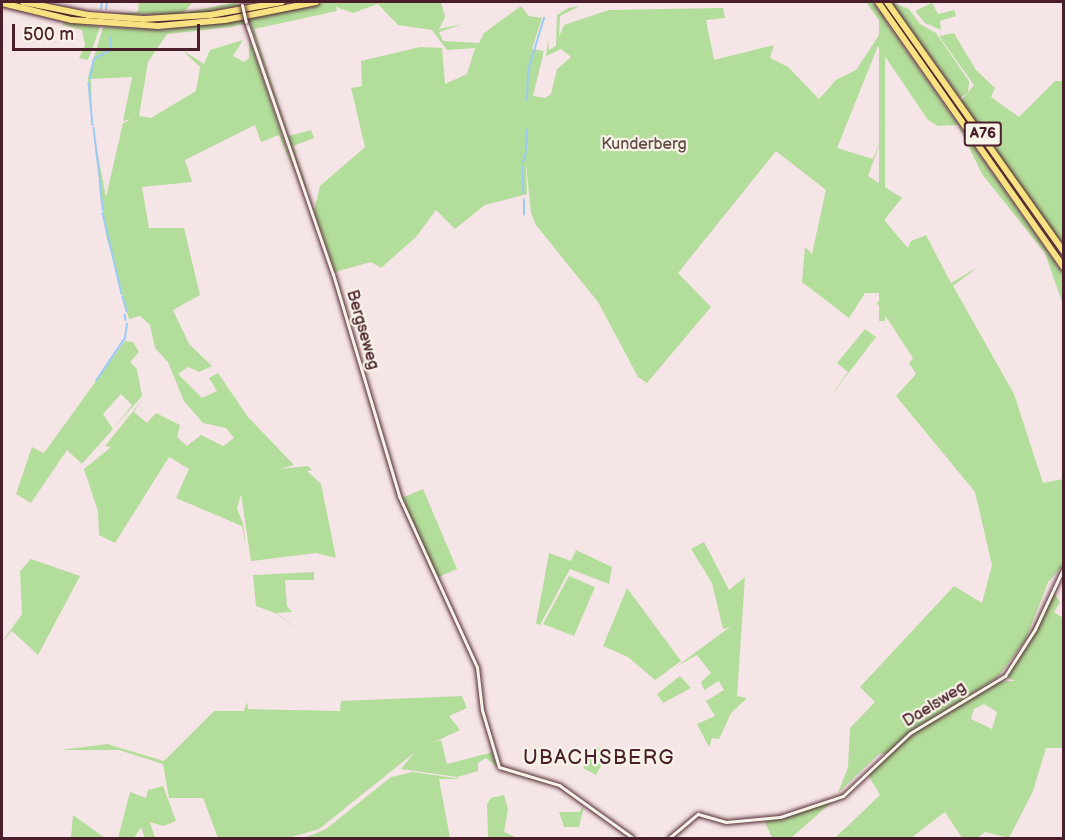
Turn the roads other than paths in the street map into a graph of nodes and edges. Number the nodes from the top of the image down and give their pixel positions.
1 (23, 2) edge
2 (282, 2) edge
3 (316, 2) edge
4 (878, 2) edge
5 (886, 2) edge
6 (2, 3) edge
7 (241, 3) edge
8 (102, 20) junction
9 (1064, 252) edge
10 (1064, 268) edge
11 (1064, 567) edge
12 (633, 838) edge
13 (669, 838) edge

1 - 8 highway
2 - 8 highway
3 - 8 highway
4 - 10 highway, A76
5 - 9 highway, A76
6 - 8 highway
7 - 12 street, Bergseweg, bridge
11 - 13 street, Daelsweg

